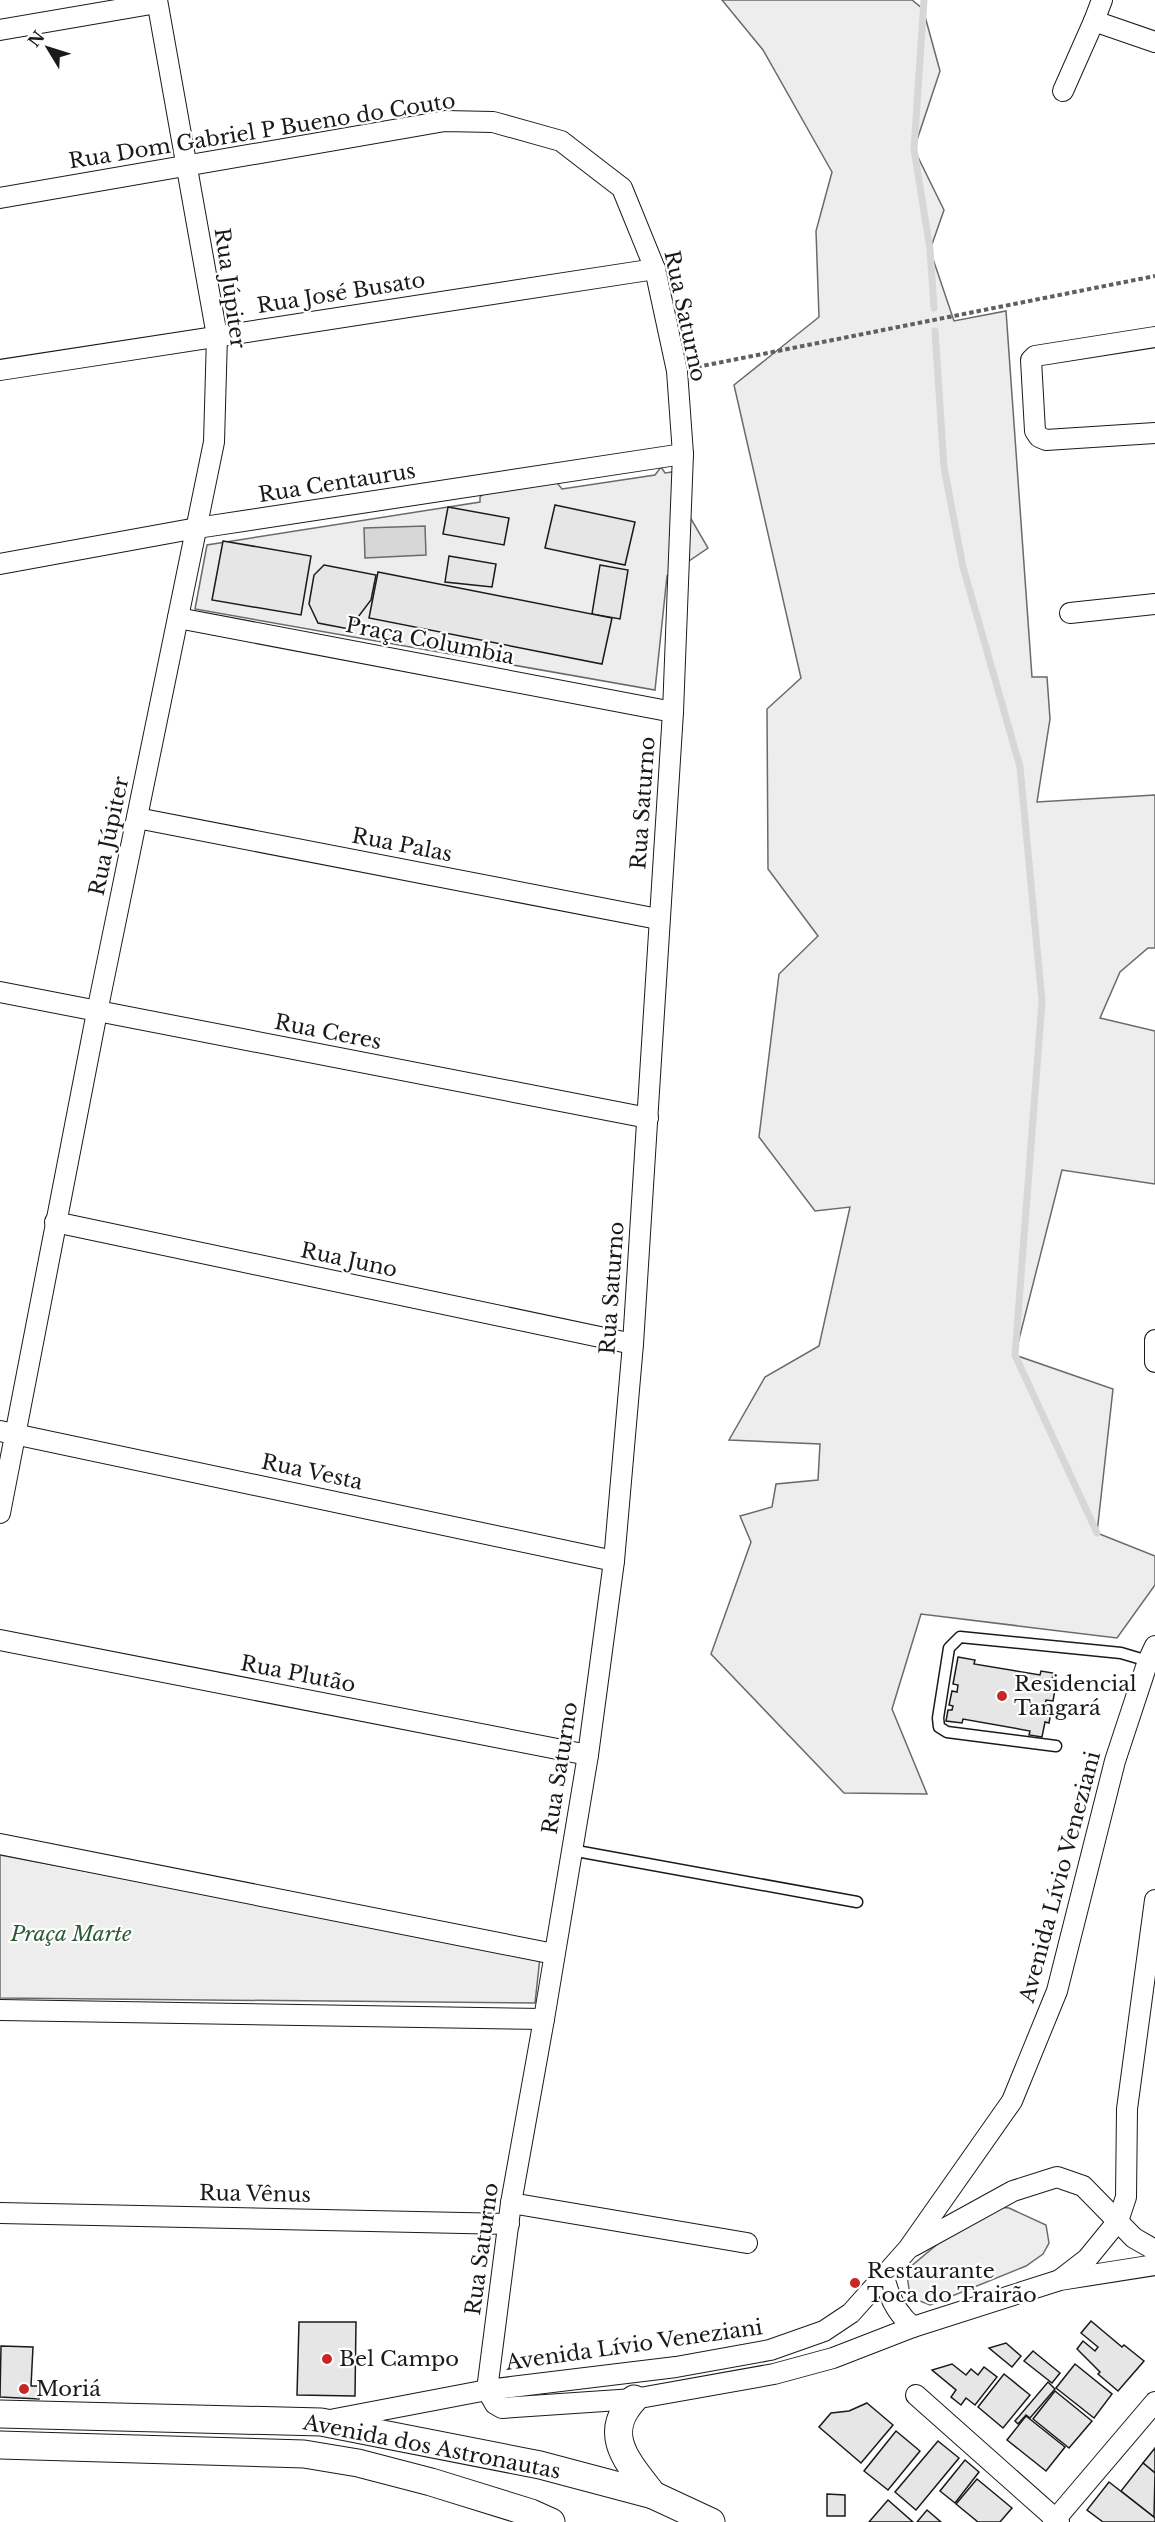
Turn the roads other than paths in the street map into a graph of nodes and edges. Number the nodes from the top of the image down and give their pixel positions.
1 (1102, 0) edge
2 (157, 2) edge
3 (1094, 21) junction
4 (0, 30) edge
5 (1155, 42) edge
6 (1063, 91) dead end
7 (187, 166) junction
8 (622, 188) joint
9 (0, 198) edge
10 (655, 269) junction
11 (217, 336) junction
12 (1155, 337) edge
13 (0, 370) edge
14 (1155, 432) edge
15 (683, 454) junction
16 (197, 528) junction
17 (0, 564) edge
18 (1155, 604) edge
19 (1070, 614) dead end
20 (178, 618) junction
21 (673, 712) junction
22 (137, 818) junction
23 (658, 919) junction
24 (0, 992) edge
25 (97, 1012) junction
26 (648, 1118) junction
27 (55, 1222) junction
28 (1155, 1340) edge
29 (633, 1344) junction
30 (1155, 1362) edge
31 (8, 1432) edge
32 (0, 1513) edge
33 (614, 1561) junction
34 (0, 1640) edge
35 (1151, 1654) edge
36 (1056, 1746) dead end
37 (588, 1755) junction
38 (0, 1844) edge
39 (571, 1850) junction
40 (1155, 1900) edge
41 (857, 1902) dead end
42 (554, 1954) junction
43 (0, 2010) edge
44 (544, 2019) junction
45 (511, 2203) junction
46 (0, 2213) edge
47 (1118, 2221) junction
48 (508, 2224) junction
49 (747, 2243) dead end
50 (908, 2249) junction
51 (1155, 2250) edge
52 (1155, 2265) edge
53 (884, 2275) junction
54 (1060, 2280) junction
55 (913, 2327) junction
56 (487, 2390) junction
57 (916, 2395) dead end
58 (634, 2399) junction
59 (1155, 2402) edge
60 (0, 2414) edge
61 (321, 2421) junction
62 (0, 2445) edge
63 (653, 2495) junction
64 (1056, 2521) edge
65 (550, 2522) edge
66 (711, 2522) edge

1 - 3 street
2 - 4 street
2 - 7 street, Rua Júpiter
3 - 5 street
3 - 6 street
7 - 8 street, Rua Dom Gabriel P Bueno do Couto
7 - 9 street, Rua Dom Gabriel P Bueno do Couto
7 - 11 street, Rua Júpiter
8 - 10 street, Rua Saturno
10 - 11 street, Rua José Busato
10 - 15 street, Rua Saturno
11 - 13 street, Rua José Busato
11 - 16 street, Rua Júpiter
12 - 14 street
15 - 16 street, Rua Centaurus
15 - 21 street, Rua Saturno
16 - 17 street, Rua Centaurus
16 - 20 street, Rua Júpiter
18 - 19 street
20 - 21 street, Praça Columbia
20 - 22 street, Rua Júpiter
21 - 23 street, Rua Saturno
22 - 23 street, Rua Palas
22 - 25 street, Rua Júpiter
23 - 26 street, Rua Saturno
24 - 25 street, Rua Ceres
25 - 26 street, Rua Ceres
25 - 27 street, Rua Júpiter
26 - 29 street, Rua Saturno
27 - 29 street, Rua Juno
27 - 31 street, Rua Júpiter
28 - 30 street
29 - 33 street, Rua Saturno
31 - 32 street, Rua Júpiter
31 - 33 street, Rua Vesta
33 - 37 street, Rua Saturno
34 - 37 street, Rua Plutão
35 - 36 lane
35 - 50 street, Avenida Lívio Veneziani
37 - 39 street, Rua Saturno
38 - 42 street
39 - 41 lane
39 - 42 street, Rua Saturno
40 - 47 street
42 - 44 street, Rua Saturno
43 - 44 street
44 - 45 street, Rua Saturno
45 - 48 street, Rua Saturno
45 - 49 street
46 - 48 street, Rua Vênus
47 - 50 street
47 - 51 street
47 - 54 street
48 - 56 street, Rua Saturno
50 - 53 street, Avenida Lívio Veneziani
52 - 54 street
53 - 55 street
53 - 56 street, Avenida Lívio Veneziani
54 - 55 street
55 - 58 street
56 - 58 street
56 - 61 street, Avenida Lívio Veneziani
57 - 64 street
58 - 63 main road
59 - 64 street
60 - 61 main road, Avenida dos Astronautas
61 - 63 main road, Avenida dos Astronautas
62 - 65 main road, Avenida dos Astronautas
63 - 66 main road, Avenida dos Astronautas

